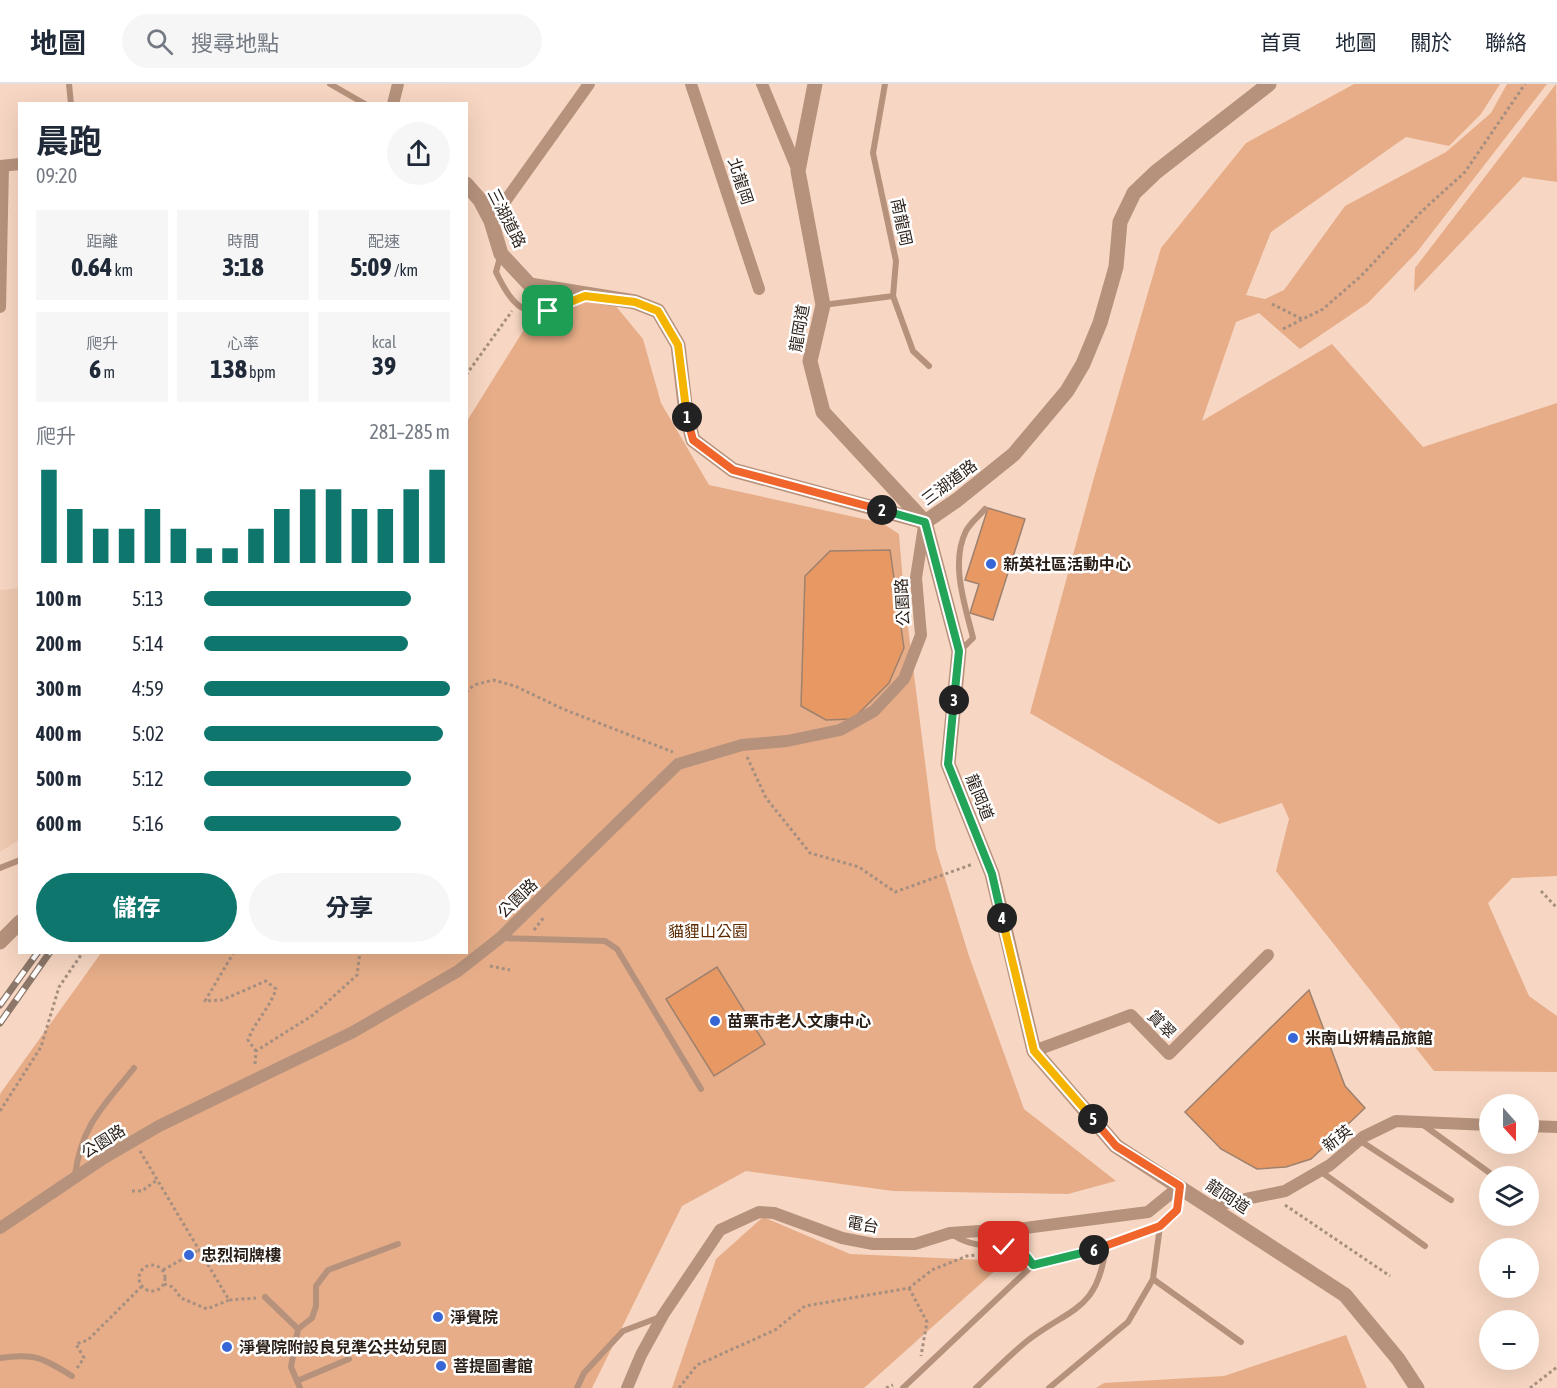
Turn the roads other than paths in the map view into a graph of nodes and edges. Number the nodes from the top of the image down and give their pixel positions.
1 (69, 84) edge
2 (330, 84) edge
3 (398, 84) edge
4 (589, 84) edge
5 (691, 84) edge
6 (762, 84) edge
7 (815, 84) edge
8 (885, 84) edge
9 (1269, 84) edge
10 (70, 102) edge
11 (362, 102) edge
12 (394, 102) edge
13 (18, 164) edge
14 (2, 166) edge
15 (798, 171) junction
16 (468, 186) edge
17 (491, 221) junction
18 (501, 254) junction
19 (759, 289) dead end
20 (585, 296) junction
21 (893, 296) junction
22 (823, 305) junction
23 (0, 307) edge
24 (929, 366) dead end
25 (985, 509) dead end
26 (925, 522) junction
27 (959, 651) junction
28 (18, 861) edge
29 (0, 868) edge
30 (18, 924) edge
31 (500, 938) junction
32 (0, 942) edge
33 (1268, 955) dead end
34 (1034, 1051) junction
35 (134, 1068) dead end
36 (700, 1089) dead end
37 (1419, 1122) junction
38 (1479, 1125) edge
39 (1539, 1126) edge
40 (1557, 1127) edge
41 (1359, 1140) junction
42 (1480, 1166) edge
43 (1320, 1171) junction
44 (74, 1178) junction
45 (1180, 1186) junction
46 (1451, 1200) dead end
47 (1211, 1206) junction
48 (1160, 1226) junction
49 (0, 1228) edge
50 (950, 1233) junction
51 (398, 1244) dead end
52 (1425, 1246) dead end
53 (1106, 1247) junction
54 (1033, 1265) junction
55 (1153, 1279) junction
56 (266, 1297) road end
57 (663, 1315) junction
58 (298, 1329) junction
59 (1241, 1342) dead end
60 (0, 1358) edge
61 (349, 1359) dead end
62 (72, 1376) road end
63 (298, 1385) edge
64 (577, 1388) edge
65 (627, 1388) edge
66 (903, 1388) edge
67 (976, 1388) edge
68 (1049, 1388) edge
69 (1417, 1388) edge

1 - 10 lane
2 - 11 lane
3 - 12 street
4 - 17 street
5 - 19 street, 北龍岡
6 - 15 street
7 - 15 street, 龍岡道
8 - 21 lane, 南龍岡
9 - 26 street, 三湖道路
13 - 14 street
14 - 23 street
15 - 22 street, 龍岡道
16 - 17 street, 三湖道路
17 - 18 street, 三湖道路
18 - 20 street, 三湖道路
18 - 20 lane
20 - 26 street, 三湖道路
21 - 22 lane
21 - 24 lane
22 - 26 street, 龍岡道
25 - 27 lane
26 - 27 street, 龍岡道
26 - 31 street, 公園路
27 - 34 street, 龍岡道
28 - 29 lane
30 - 32 street
31 - 36 lane
31 - 44 street, 公園路
33 - 34 street, 賞翠
34 - 45 street, 龍岡道
35 - 44 lane
37 - 38 street, 新英
37 - 41 street, 新英
37 - 42 lane
39 - 40 street
41 - 43 street, 新英
41 - 46 lane
43 - 47 street, 新英
43 - 52 lane
44 - 49 street, 公園路
45 - 47 street, 龍岡道
45 - 48 lane
45 - 50 street, 電台
47 - 69 street, 龍岡道
48 - 53 lane
48 - 55 lane
50 - 54 lane
50 - 57 street, 電台
51 - 58 lane
53 - 54 lane
53 - 67 lane
54 - 66 lane
55 - 59 lane
55 - 68 lane
56 - 58 lane
57 - 64 lane
57 - 65 street, 電台
58 - 63 lane
60 - 62 lane
61 - 63 lane

